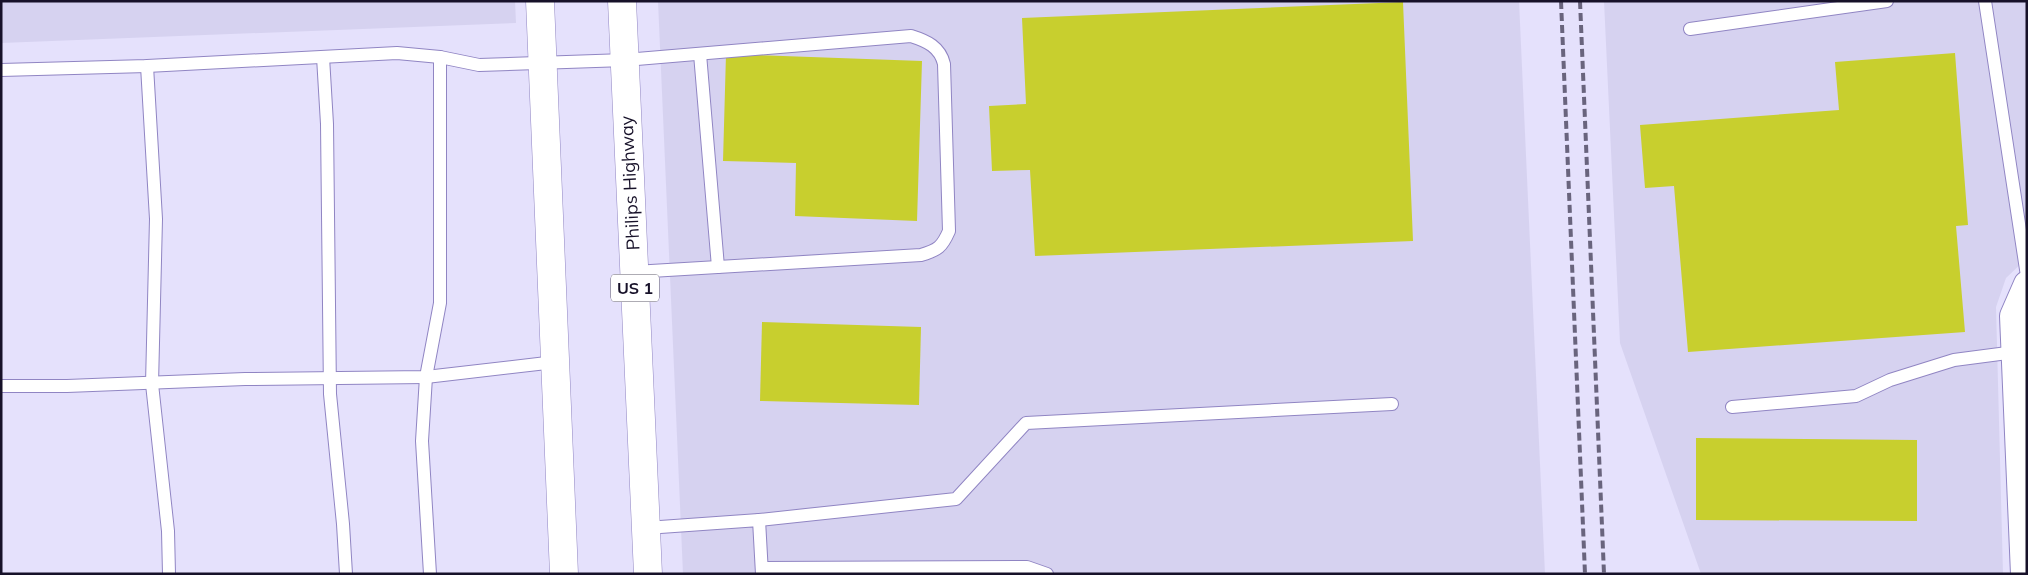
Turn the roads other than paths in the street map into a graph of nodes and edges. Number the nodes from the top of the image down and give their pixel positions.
1 (540, 1) edge
2 (622, 1) edge
3 (1887, 1) edge
4 (1985, 1) edge
5 (1690, 29) dead end
6 (700, 54) junction
7 (440, 57) junction
8 (323, 58) junction
9 (625, 60) junction
10 (543, 62) junction
11 (147, 66) junction
12 (1, 70) edge
13 (718, 267) junction
14 (634, 272) junction
15 (2027, 276) edge
16 (2027, 284) edge
17 (2015, 352) junction
18 (555, 362) junction
19 (426, 377) junction
20 (332, 378) junction
21 (152, 384) junction
22 (1, 386) edge
23 (1392, 404) dead end
24 (1732, 407) dead end
25 (759, 520) junction
26 (646, 528) junction
27 (762, 571) edge
28 (169, 574) edge
29 (346, 574) edge
30 (430, 574) edge
31 (564, 574) edge
32 (648, 574) edge
33 (1047, 574) edge
34 (2024, 574) edge

1 - 10 main road
2 - 9 main road, Philips Highway / US 1
3 - 5 lane
4 - 15 lane
6 - 9 lane
6 - 13 lane
6 - 13 lane
7 - 8 lane
7 - 10 lane
7 - 19 lane
8 - 11 lane
8 - 20 lane
9 - 10 lane
9 - 14 main road, Philips Highway / US 1
10 - 18 main road
11 - 12 lane
11 - 21 lane
13 - 14 lane
14 - 26 main road, Philips Highway / US 1
16 - 17 street
17 - 24 lane
17 - 34 street
18 - 19 lane
18 - 31 main road
19 - 20 lane
19 - 30 lane
20 - 21 lane
20 - 29 lane
21 - 22 lane
21 - 28 lane
23 - 25 lane
25 - 26 lane
25 - 27 lane
26 - 32 main road, Philips Highway / US 1
27 - 33 lane

